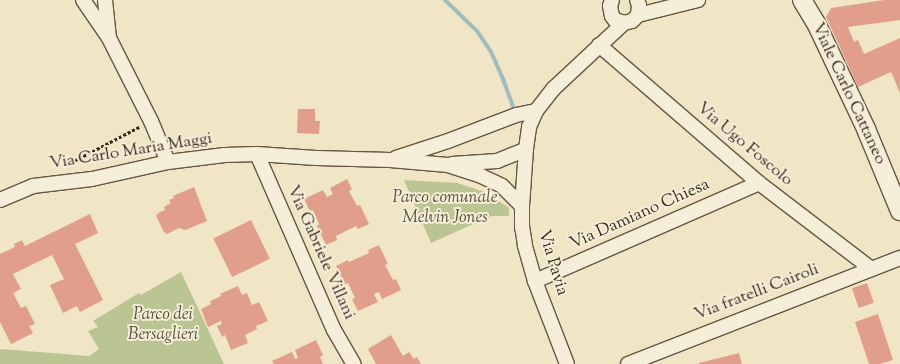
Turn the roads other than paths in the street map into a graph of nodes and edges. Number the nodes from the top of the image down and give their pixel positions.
1 (83, 0) edge
2 (105, 0) edge
3 (637, 0) edge
4 (698, 0) edge
5 (802, 0) edge
6 (610, 5) edge
7 (638, 15) junction
8 (624, 23) junction
9 (612, 33) junction
10 (109, 38) junction
11 (599, 45) junction
12 (536, 111) junction
13 (526, 150) junction
14 (257, 154) junction
15 (390, 160) junction
16 (168, 162) junction
17 (448, 165) junction
18 (759, 183) junction
19 (0, 200) edge
20 (522, 206) junction
21 (900, 211) edge
22 (900, 258) edge
23 (870, 268) junction
24 (535, 281) junction
25 (354, 364) edge
26 (567, 364) edge
27 (628, 364) edge

1 - 10 street
2 - 10 street
3 - 7 street
4 - 7 street
5 - 21 street, Viale Carlo Cattaneo
6 - 8 street
6 - 9 street
7 - 8 street, Via Pavia
8 - 9 street, Via Pavia
9 - 11 street, Via Pavia
10 - 16 street
11 - 12 street, Via Pavia
11 - 18 street, Via Ugo Foscolo
12 - 13 street, Via Pavia
12 - 15 street, Via Carlo Maria Maggi
13 - 17 street, Via Carlo Maria Maggi
13 - 20 street, Via Pavia
14 - 15 street, Via Carlo Maria Maggi
14 - 16 street, Via Carlo Maria Maggi
14 - 25 street, Via Gabriele Villani
15 - 17 street, Via Carlo Maria Maggi
16 - 19 street, Via Carlo Maria Maggi
17 - 20 street, Via Carlo Maria Maggi
18 - 23 street, Via Ugo Foscolo
18 - 24 street, Via Damiano Chiesa
20 - 24 street, Via Pavia
22 - 23 street, Via fratelli Cairoli
23 - 27 street, Via fratelli Cairoli
24 - 26 street, Via Pavia

